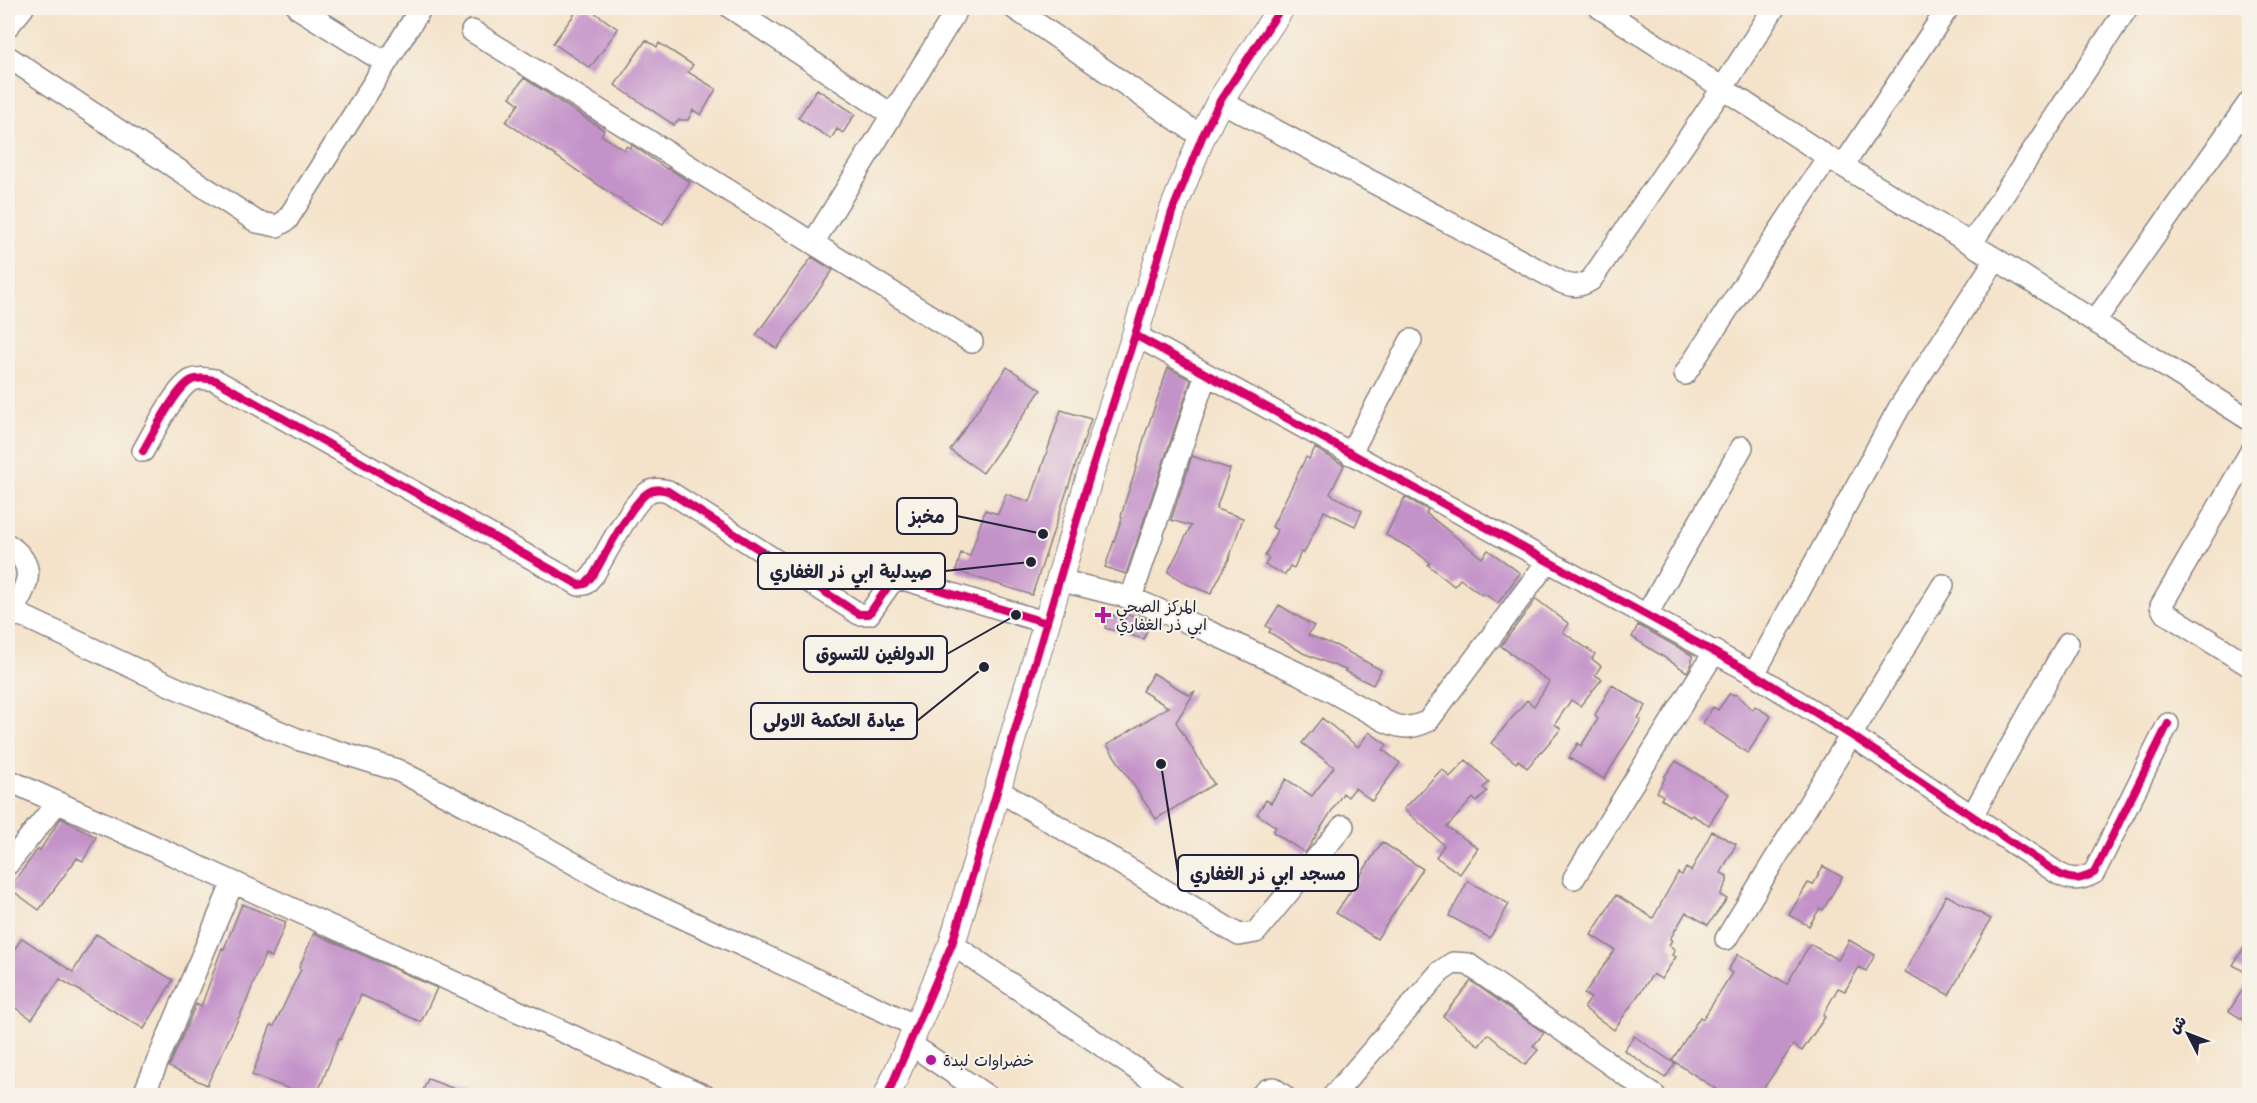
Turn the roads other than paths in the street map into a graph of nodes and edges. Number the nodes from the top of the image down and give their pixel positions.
1 (23, 8) edge
2 (298, 8) edge
3 (421, 8) edge
4 (730, 8) edge
5 (958, 8) edge
6 (1014, 8) edge
7 (1281, 8) edge
8 (1602, 8) edge
9 (1774, 8) edge
10 (1948, 8) edge
11 (2127, 8) edge
12 (8, 27) edge
13 (472, 31) dead end
14 (8, 57) edge
15 (386, 63) junction
16 (1722, 89) junction
17 (1220, 101) junction
18 (2250, 101) edge
19 (891, 114) junction
20 (1202, 137) junction
21 (1836, 161) junction
22 (813, 243) junction
23 (1971, 244) junction
24 (1996, 259) junction
25 (2095, 321) junction
26 (1135, 335) junction
27 (1411, 340) dead end
28 (972, 342) dead end
29 (1206, 374) junction
30 (1685, 374) dead end
31 (2250, 420) edge
32 (1742, 447) dead end
33 (143, 451) dead end
34 (2250, 453) edge
35 (1350, 454) junction
36 (8, 545) edge
37 (1548, 561) junction
38 (1059, 580) junction
39 (1943, 585) dead end
40 (1131, 598) junction
41 (1647, 614) junction
42 (10, 615) edge
43 (1047, 622) junction
44 (2068, 643) dead end
45 (1714, 651) junction
46 (2250, 666) edge
47 (1754, 674) junction
48 (2168, 724) dead end
49 (1851, 735) junction
50 (8, 780) edge
51 (998, 789) junction
52 (57, 802) junction
53 (1972, 816) junction
54 (1343, 826) dead end
55 (8, 864) edge
56 (1574, 878) dead end
57 (233, 882) junction
58 (1726, 939) dead end
59 (952, 944) junction
60 (912, 1035) junction
61 (143, 1095) edge
62 (705, 1095) edge
63 (887, 1095) edge
64 (987, 1095) edge
65 (1176, 1095) edge
66 (1260, 1095) edge
67 (1284, 1095) edge
68 (1333, 1095) edge
69 (1655, 1095) edge

1 - 12 street
2 - 15 street
3 - 15 street
4 - 19 street
5 - 19 street
6 - 20 street
7 - 17 street
8 - 16 street
9 - 16 street
10 - 21 street
11 - 23 street
13 - 22 street
14 - 15 street
16 - 17 street
16 - 21 street
17 - 20 street
18 - 25 street
19 - 22 street
20 - 26 street
21 - 23 street
21 - 30 street
22 - 28 street
23 - 24 street
24 - 25 street
24 - 47 street
25 - 31 street
26 - 29 street
26 - 38 street
27 - 35 street
29 - 35 street
29 - 40 street
32 - 41 street
33 - 43 street
34 - 46 street
35 - 37 street
36 - 42 street
37 - 40 street
37 - 41 street
38 - 40 street
38 - 43 street
39 - 49 street
41 - 45 street
42 - 60 street
43 - 51 street
44 - 53 street
45 - 47 street
45 - 56 street
47 - 49 street
48 - 53 street
49 - 53 street
49 - 58 street
50 - 52 street
51 - 54 street
51 - 59 street
52 - 55 street
52 - 57 street
57 - 61 street
57 - 62 street
59 - 60 street
59 - 65 street
60 - 63 street
60 - 64 street
66 - 67 street
68 - 69 street

